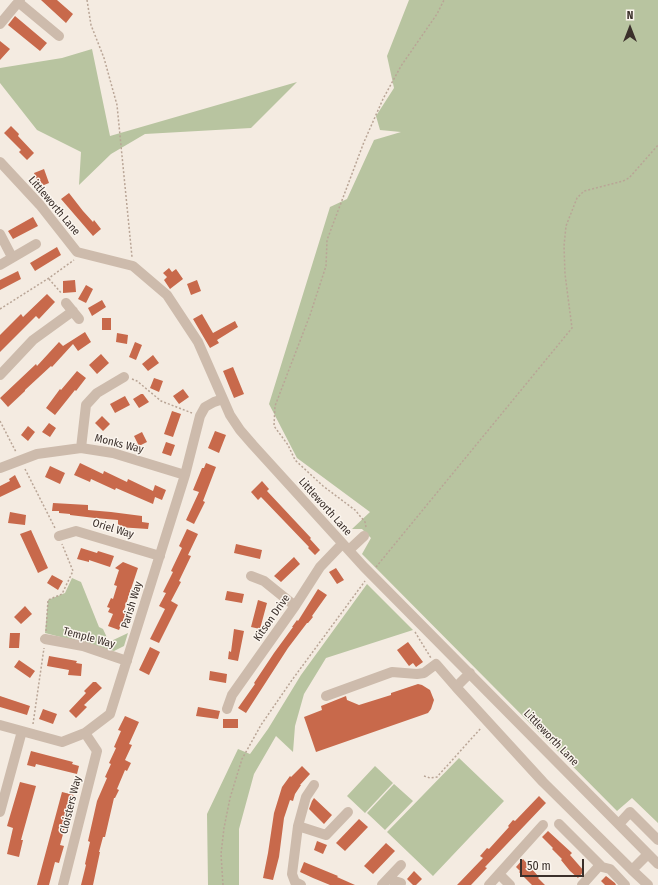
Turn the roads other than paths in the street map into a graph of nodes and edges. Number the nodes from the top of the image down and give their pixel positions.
1 (19, 1) edge
2 (0, 24) edge
3 (59, 36) dead end
4 (0, 162) edge
5 (0, 234) edge
6 (36, 244) dead end
7 (12, 257) junction
8 (0, 265) edge
9 (80, 319) dead end
10 (0, 375) edge
11 (124, 377) road end
12 (223, 399) junction
13 (80, 448) junction
14 (0, 468) edge
15 (185, 475) junction
16 (59, 536) road end
17 (364, 536) road end
18 (346, 547) junction
19 (160, 556) junction
20 (251, 576) dead end
21 (295, 606) junction
22 (45, 639) road end
23 (127, 661) junction
24 (470, 673) junction
25 (456, 687) junction
26 (326, 696) dead end
27 (227, 709) dead end
28 (0, 725) edge
29 (27, 733) junction
30 (85, 733) junction
31 (314, 784) dead end
32 (0, 812) edge
33 (348, 812) dead end
34 (559, 824) dead end
35 (618, 824) junction
36 (543, 825) dead end
37 (298, 826) junction
38 (658, 840) edge
39 (648, 854) junction
40 (658, 864) edge
41 (401, 865) dead end
42 (600, 865) junction
43 (632, 870) junction
44 (499, 874) junction
45 (385, 882) edge
46 (401, 883) dead end
47 (63, 885) edge
48 (301, 885) edge
49 (489, 885) edge
50 (510, 885) edge
51 (582, 885) edge
52 (625, 885) edge
53 (648, 885) edge

1 - 2 street
1 - 3 street
4 - 12 street, Littleworth Lane
5 - 7 street
6 - 7 street
7 - 8 street
9 - 10 street
11 - 13 street
12 - 15 street, Parish Way
12 - 18 street, Littleworth Lane
13 - 14 street, Monks Way
13 - 15 street, Monks Way
15 - 19 street, Parish Way
16 - 19 street, Oriel Way
17 - 18 street, Kitson Drive
18 - 21 street, Kitson Drive
18 - 24 street, Littleworth Lane
19 - 23 street, Parish Way
20 - 21 street
21 - 27 street, Kitson Drive
22 - 23 street, Temple Way
23 - 30 street, Parish Way
24 - 25 street
24 - 35 street, Littleworth Lane
25 - 26 street
25 - 43 street
28 - 29 street, Parish Way
29 - 30 street, Parish Way
29 - 32 street
30 - 47 street, Cloisters Way
31 - 37 street
33 - 37 street
34 - 42 street
35 - 38 street
35 - 39 street, Littleworth Lane
36 - 44 street
37 - 48 street
39 - 40 street, Littleworth Lane
39 - 43 street
41 - 45 street
42 - 51 street
42 - 52 street
43 - 53 street
44 - 49 street
44 - 50 street
45 - 46 street

